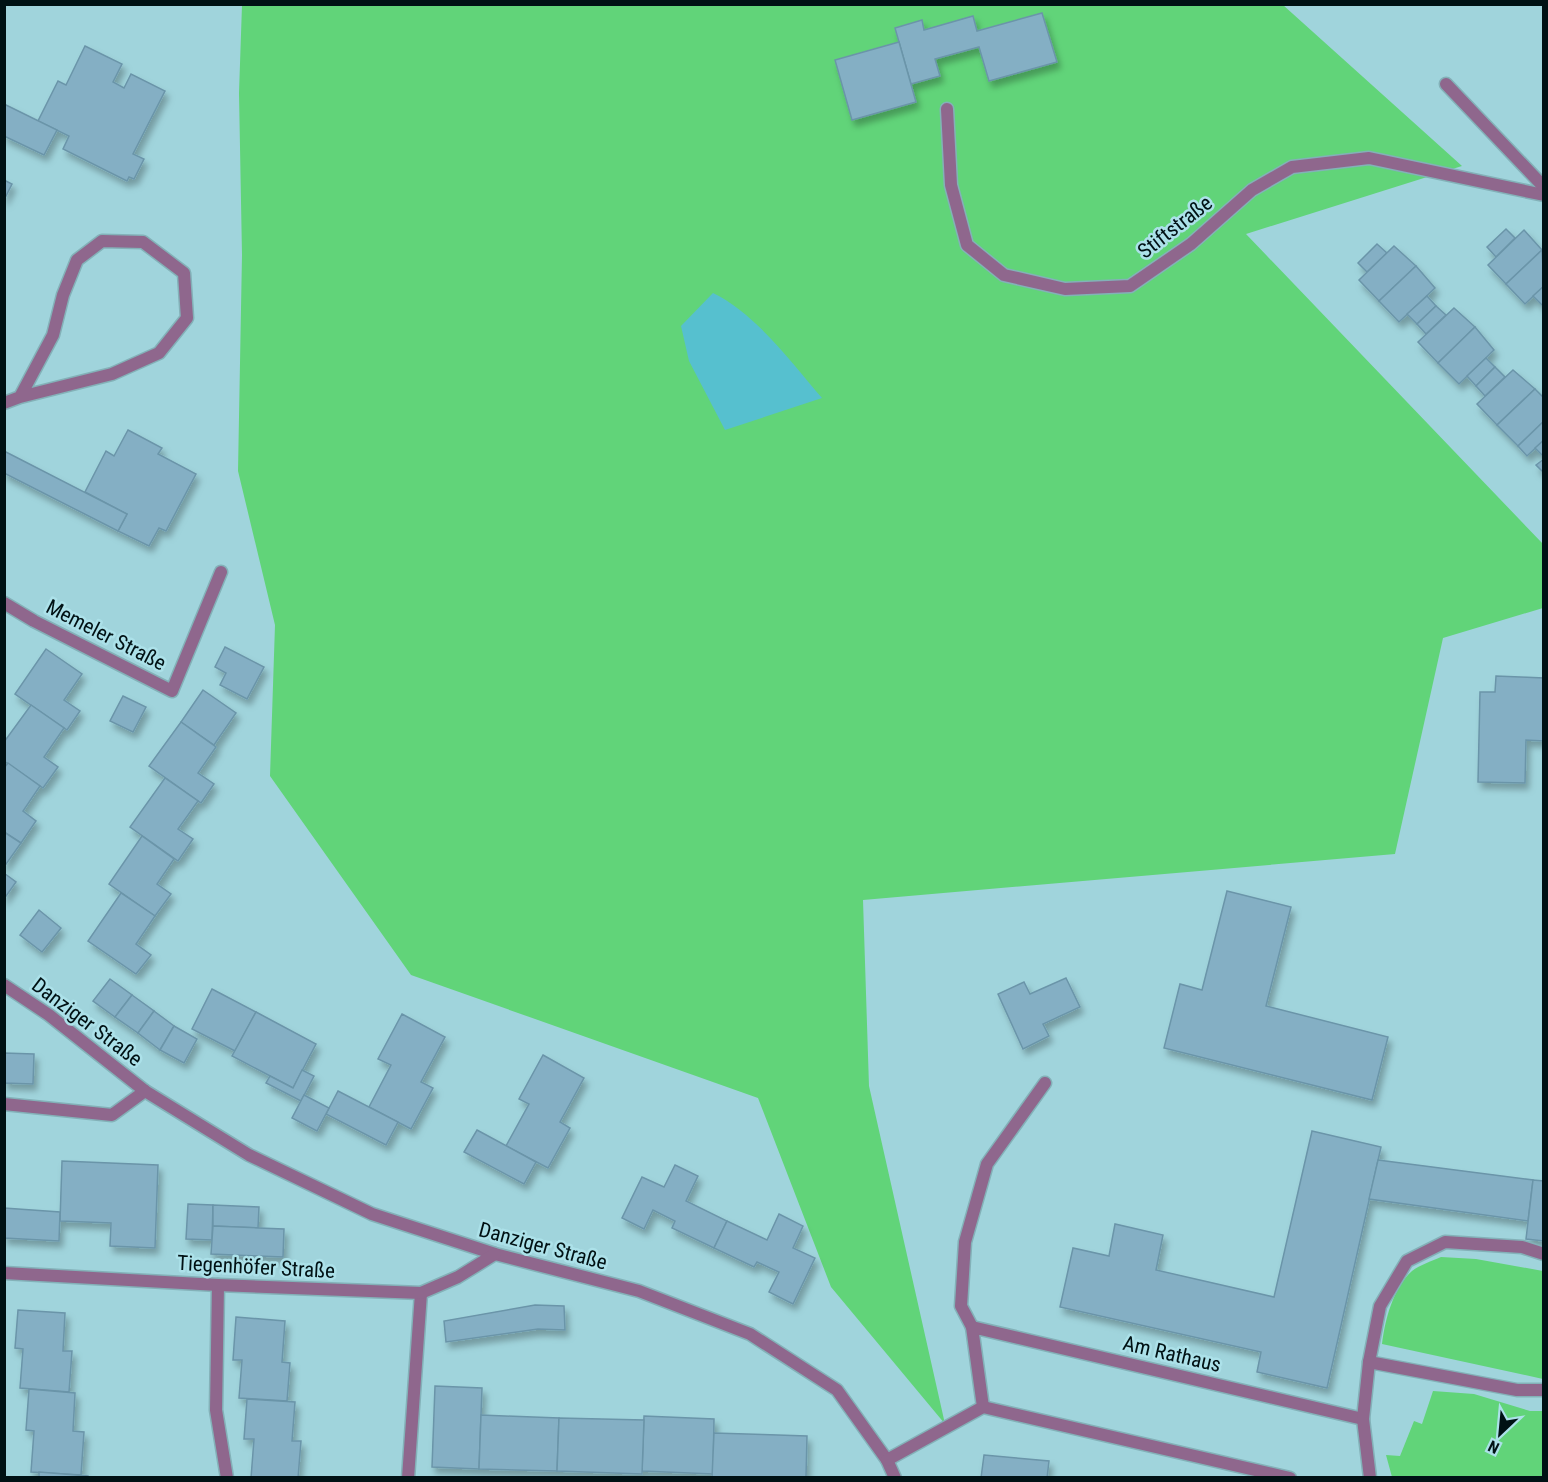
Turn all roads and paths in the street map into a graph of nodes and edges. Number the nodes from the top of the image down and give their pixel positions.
1 (1446, 84) dead end
2 (947, 110) dead end
3 (1544, 187) edge
4 (1544, 195) edge
5 (20, 397) junction
6 (4, 403) edge
7 (221, 572) dead end
8 (4, 603) edge
9 (4, 985) edge
10 (1045, 1083) dead end
11 (145, 1091) junction
12 (4, 1104) edge
13 (495, 1254) junction
14 (1544, 1254) edge
15 (4, 1273) edge
16 (218, 1285) junction
17 (421, 1293) junction
18 (972, 1327) junction
19 (1369, 1362) junction
20 (1544, 1390) edge
21 (983, 1407) junction
22 (1363, 1419) junction
23 (887, 1460) junction
24 (227, 1478) edge
25 (408, 1478) edge
26 (895, 1478) edge
27 (1290, 1478) edge
28 (1370, 1478) edge

1 - 3 street
2 - 4 street, Stiftstraße
5 - 5 street
5 - 6 street
7 - 8 street, Memeler Straße
9 - 11 street, Danziger Straße
10 - 18 street
11 - 12 street, Danziger Straße
11 - 13 street, Danziger Straße
13 - 17 street, Tiegenhöfer Straße
13 - 23 street, Danziger Straße
14 - 19 street
15 - 16 street, Tiegenhöfer Straße
16 - 17 street, Tiegenhöfer Straße
16 - 24 street
17 - 25 street
18 - 21 street
18 - 22 street, Am Rathaus
19 - 20 street
19 - 22 street
21 - 23 street
21 - 27 street
22 - 28 street
23 - 26 street, Danziger Straße

